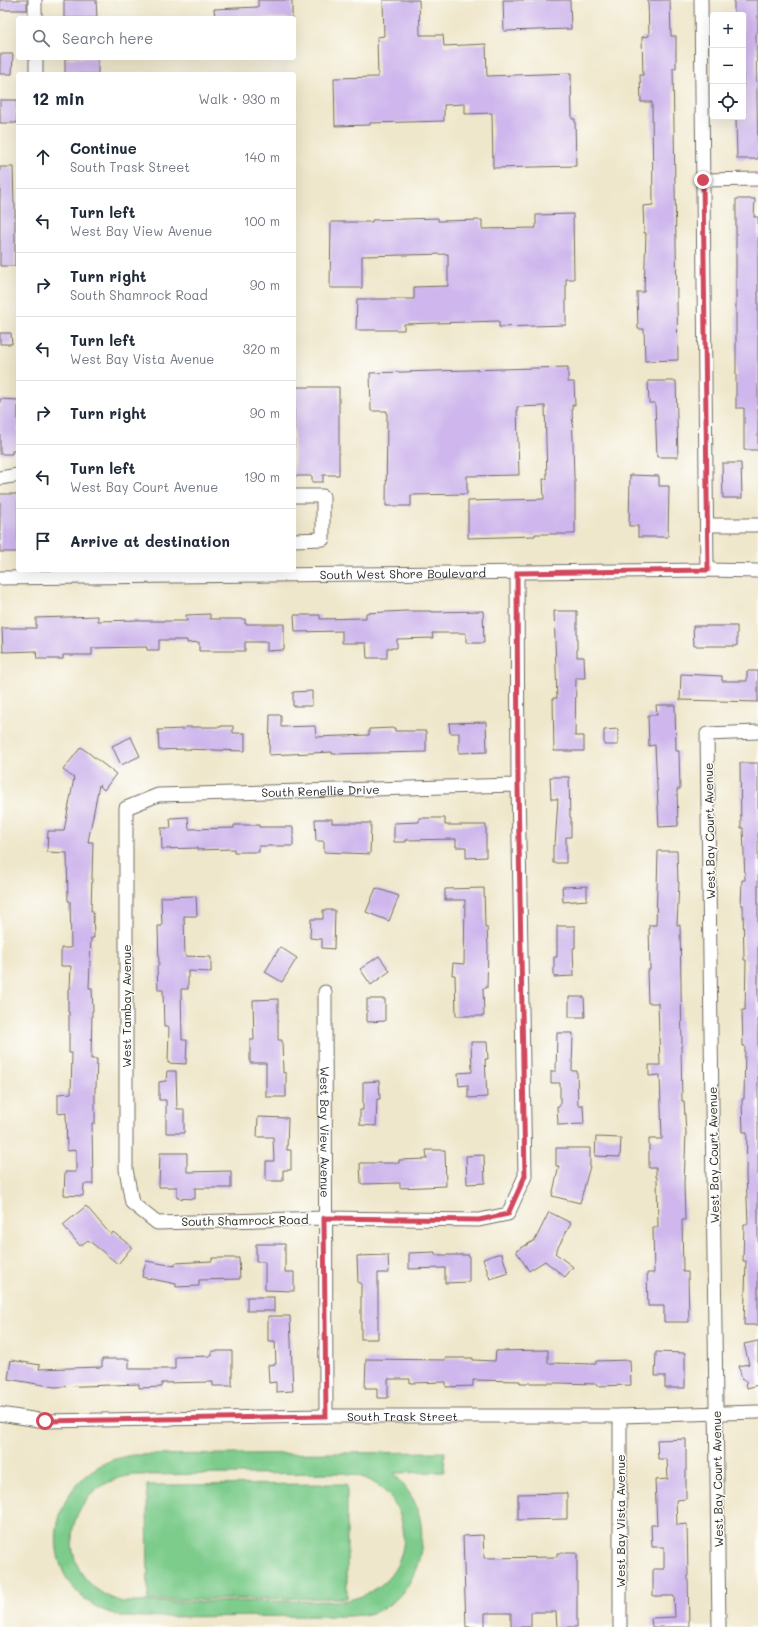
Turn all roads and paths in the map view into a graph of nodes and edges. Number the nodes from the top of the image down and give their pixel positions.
1 (35, 0) edge
2 (701, 0) edge
3 (35, 16) edge
4 (36, 60) edge
5 (36, 72) edge
6 (758, 179) edge
7 (703, 180) junction
8 (16, 476) edge
9 (0, 478) edge
10 (296, 496) edge
11 (758, 524) edge
12 (707, 525) junction
13 (296, 540) edge
14 (708, 570) junction
15 (758, 571) edge
16 (47, 573) edge
17 (83, 573) edge
18 (278, 573) edge
19 (517, 573) junction
20 (0, 578) edge
21 (758, 732) edge
22 (518, 785) junction
23 (126, 808) joint
24 (325, 992) dead end
25 (132, 1203) joint
26 (324, 1218) junction
27 (758, 1412) edge
28 (717, 1413) junction
29 (0, 1414) edge
30 (326, 1416) junction
31 (620, 1416) junction
32 (620, 1627) edge
33 (719, 1627) edge

1 - 3 street
2 - 7 street
4 - 5 street
6 - 7 street
7 - 12 street
8 - 9 street
10 - 13 street
11 - 12 street
12 - 14 street
14 - 15 street, South West Shore Boulevard
14 - 19 street, South West Shore Boulevard
16 - 17 street, South West Shore Boulevard
16 - 20 street, South West Shore Boulevard
17 - 18 street, South West Shore Boulevard
18 - 19 street, South West Shore Boulevard
19 - 22 street
21 - 28 street, West Bay Court Avenue
22 - 23 street, South Renellie Drive
22 - 26 street, South Shamrock Road
23 - 25 street, West Tambay Avenue
24 - 26 street, West Bay View Avenue
25 - 26 street, South Shamrock Road
26 - 30 street, West Bay View Avenue
27 - 28 street, South Trask Street
28 - 31 street, South Trask Street
28 - 33 street, West Bay Court Avenue
29 - 30 street, South Trask Street
30 - 31 street, South Trask Street
31 - 32 street, West Bay Vista Avenue

